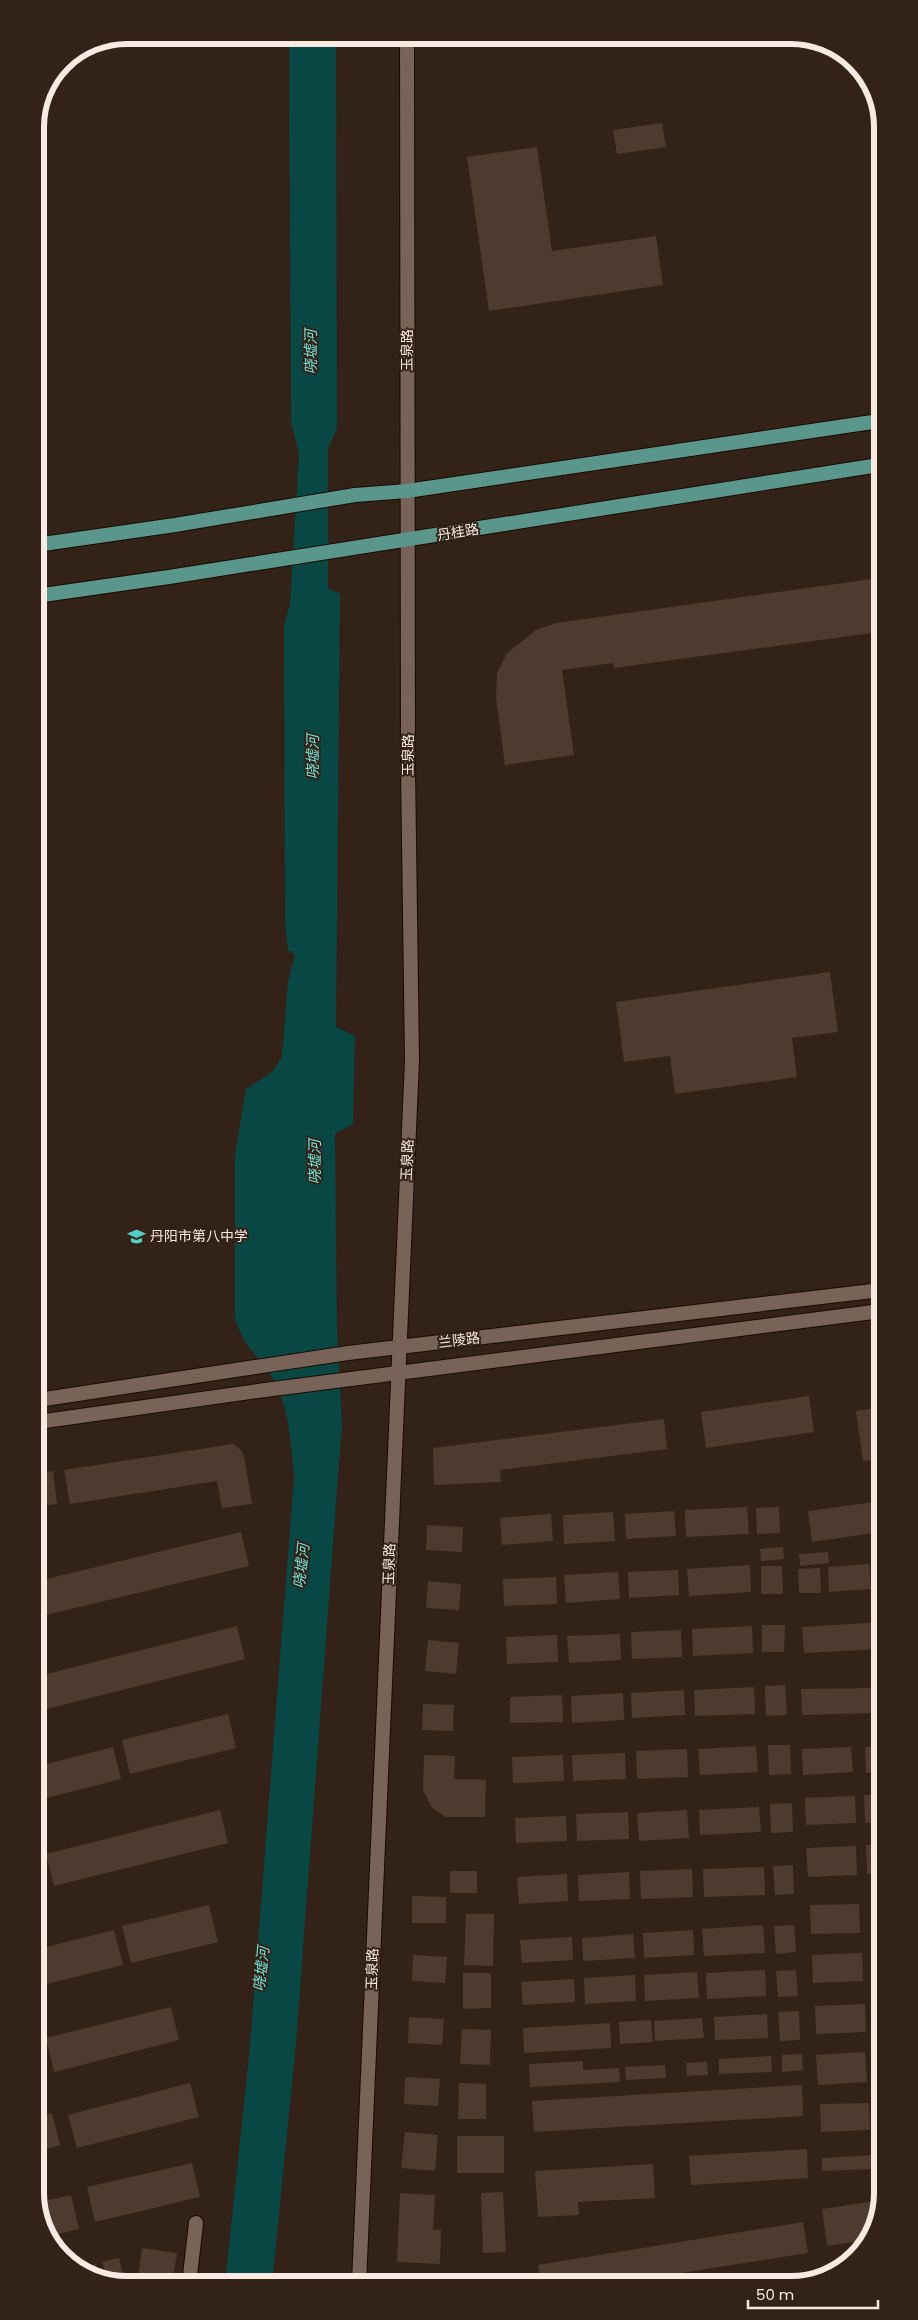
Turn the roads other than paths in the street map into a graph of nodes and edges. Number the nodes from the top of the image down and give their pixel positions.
1 (407, 44) edge
2 (874, 422) edge
3 (874, 466) edge
4 (408, 491) junction
5 (408, 540) junction
6 (44, 544) edge
7 (44, 595) edge
8 (874, 1291) edge
9 (874, 1312) edge
10 (398, 1347) junction
11 (397, 1373) junction
12 (44, 1399) edge
13 (44, 1421) edge
14 (196, 2222) dead end
15 (190, 2276) edge
16 (359, 2276) edge

1 - 4 street, 玉泉路
2 - 4 main road
3 - 5 main road, 丹桂路
4 - 5 street, 玉泉路
4 - 6 main road
5 - 7 main road, 丹桂路
5 - 10 street, 玉泉路
8 - 10 street, 兰陵路
9 - 11 street, 兰陵路
10 - 11 street, 玉泉路
10 - 12 street, 兰陵路
11 - 13 street, 兰陵路
11 - 16 street, 玉泉路
14 - 15 street

